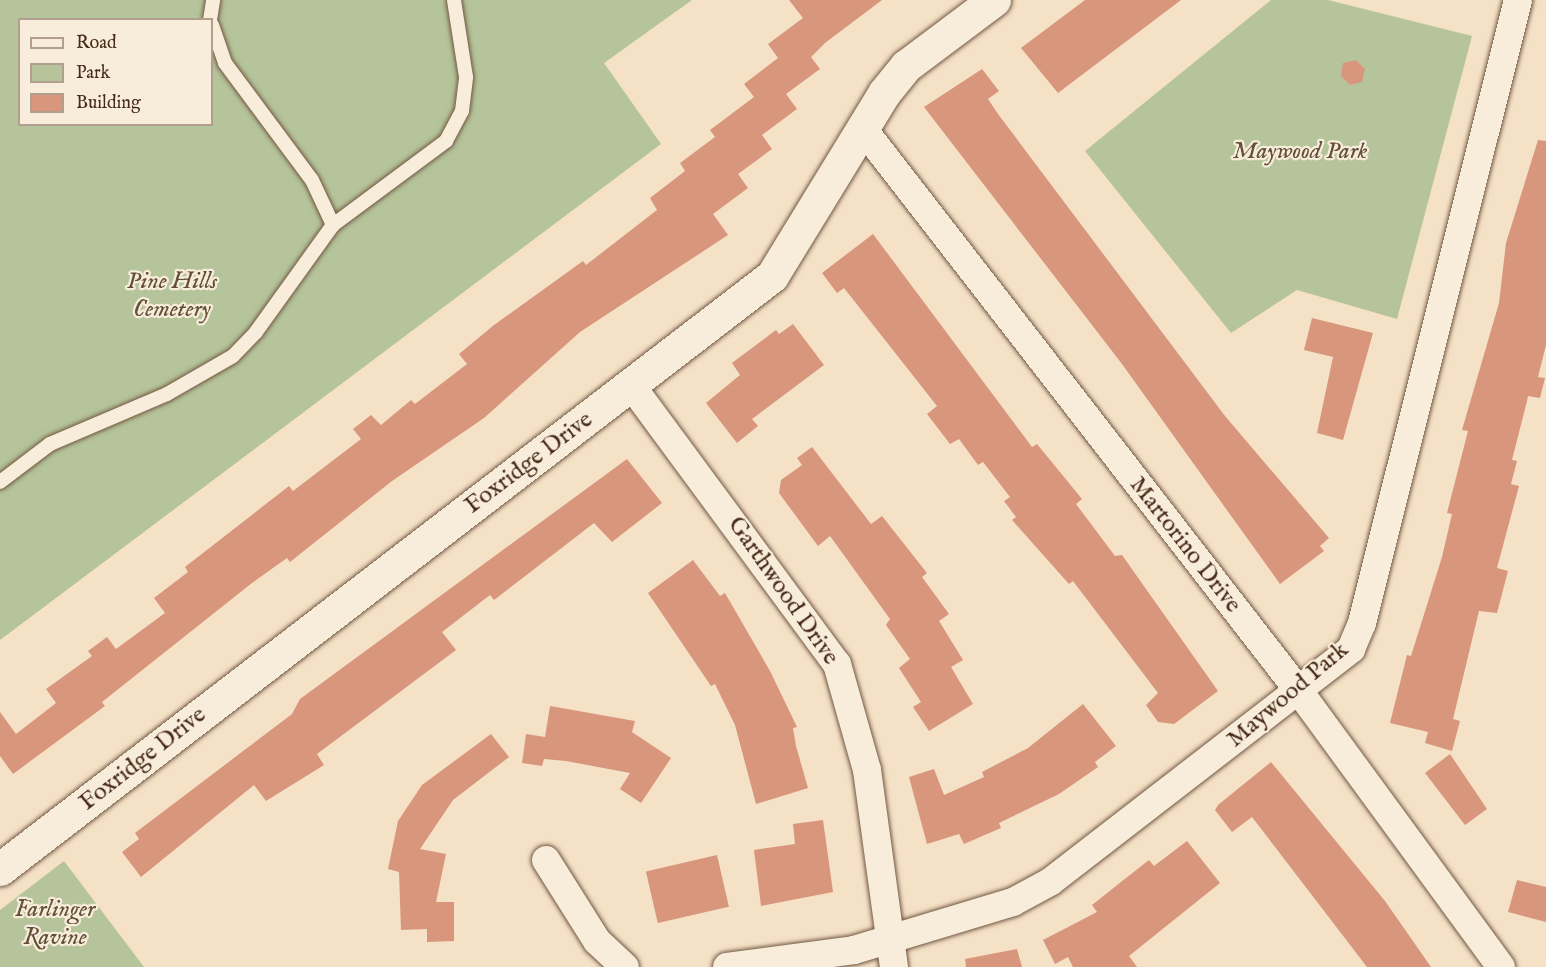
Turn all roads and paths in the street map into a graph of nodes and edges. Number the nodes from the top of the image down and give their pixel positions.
1 (213, 0) edge
2 (454, 0) edge
3 (994, 0) edge
4 (1518, 0) edge
5 (210, 18) edge
6 (213, 28) edge
7 (863, 129) junction
8 (333, 225) junction
9 (631, 385) junction
10 (0, 482) edge
11 (1299, 691) junction
12 (546, 860) dead end
13 (0, 868) edge
14 (890, 937) junction
15 (625, 967) edge
16 (726, 967) edge
17 (894, 967) edge
18 (1500, 967) edge

1 - 5 lane
2 - 8 lane
3 - 7 street, Foxridge Drive
4 - 11 street, Maywood Park
6 - 8 lane
7 - 9 street, Foxridge Drive
7 - 11 street, Martorino Drive
8 - 10 lane
9 - 13 street, Foxridge Drive
9 - 14 street, Garthwood Drive
11 - 14 street, Maywood Park
11 - 18 street, Martorino Drive
12 - 15 street
14 - 16 street, Maywood Park
14 - 17 street, Garthwood Drive

